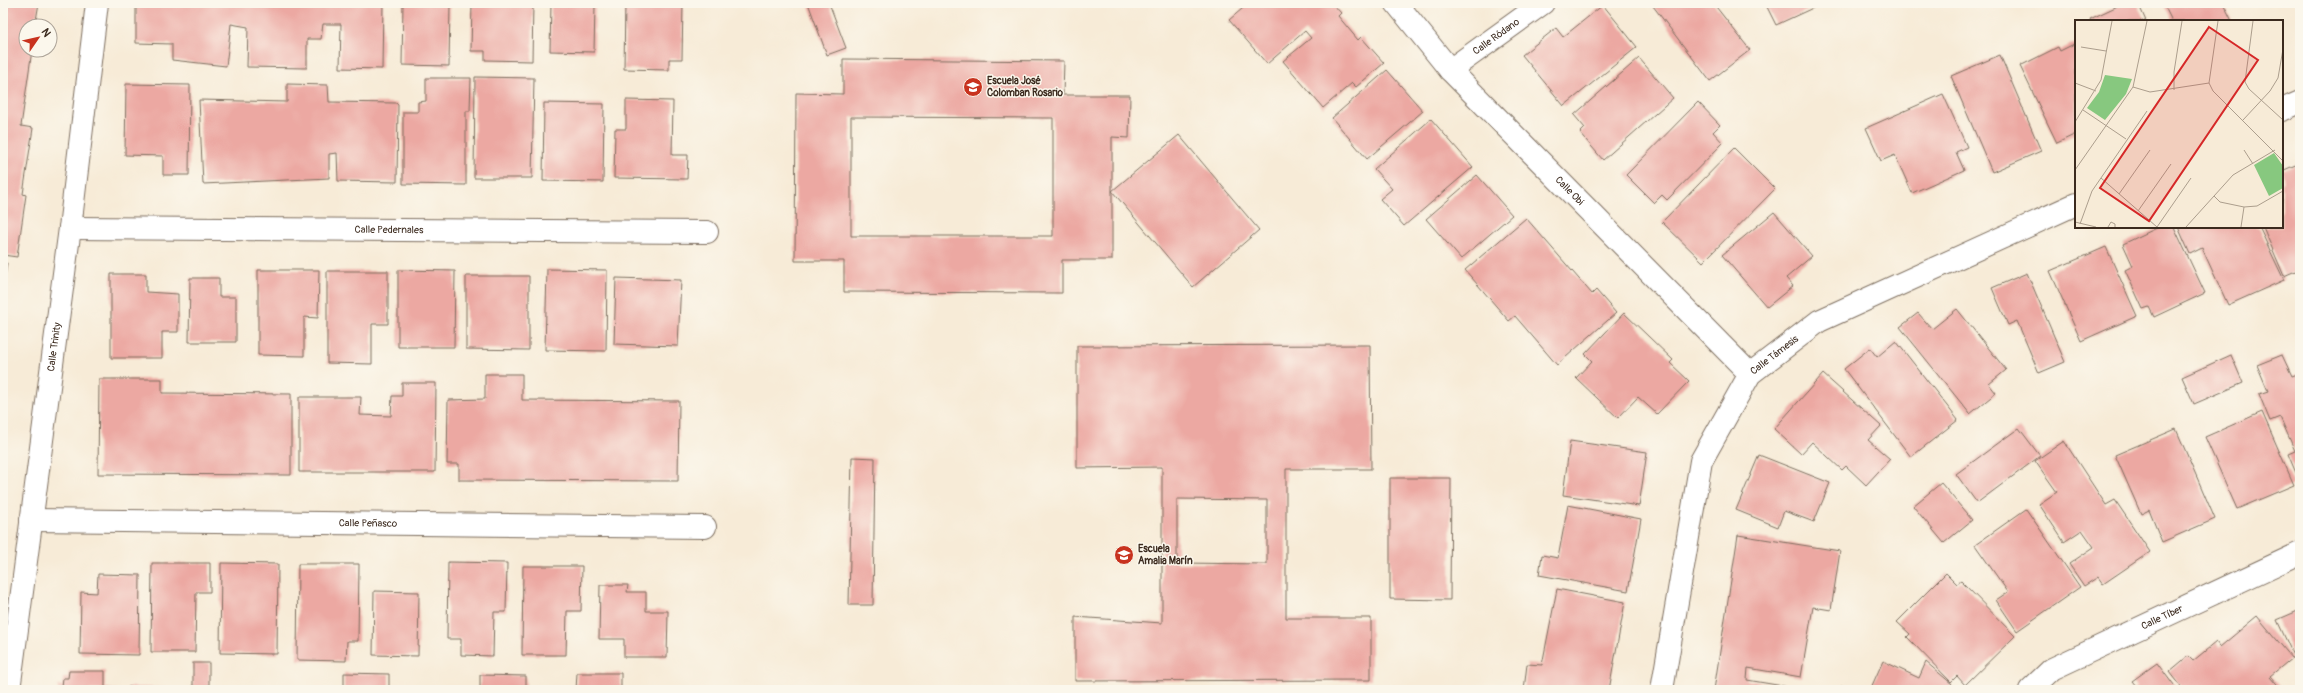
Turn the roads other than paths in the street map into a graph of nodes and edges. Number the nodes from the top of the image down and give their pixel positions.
1 (97, 3) edge
2 (1396, 3) edge
3 (1543, 3) edge
4 (1450, 70) junction
5 (2300, 102) edge
6 (2283, 110) edge
7 (2075, 204) edge
8 (70, 228) junction
9 (707, 232) dead end
10 (1750, 374) junction
11 (31, 520) junction
12 (705, 527) dead end
13 (2300, 554) edge
14 (9, 690) edge
15 (1662, 690) edge
16 (2030, 690) edge

1 - 8 street, Calle Trinity
2 - 4 street, Calle Obi
3 - 4 street, Calle Ródano
4 - 10 street, Calle Obi
5 - 6 street
7 - 10 street, Calle Támesis
8 - 9 street, Calle Pedernales
8 - 11 street, Calle Trinity
10 - 15 street, Calle Támesis
11 - 12 street, Calle Peñasco
11 - 14 street, Calle Trinity
13 - 16 street, Calle Tíber

